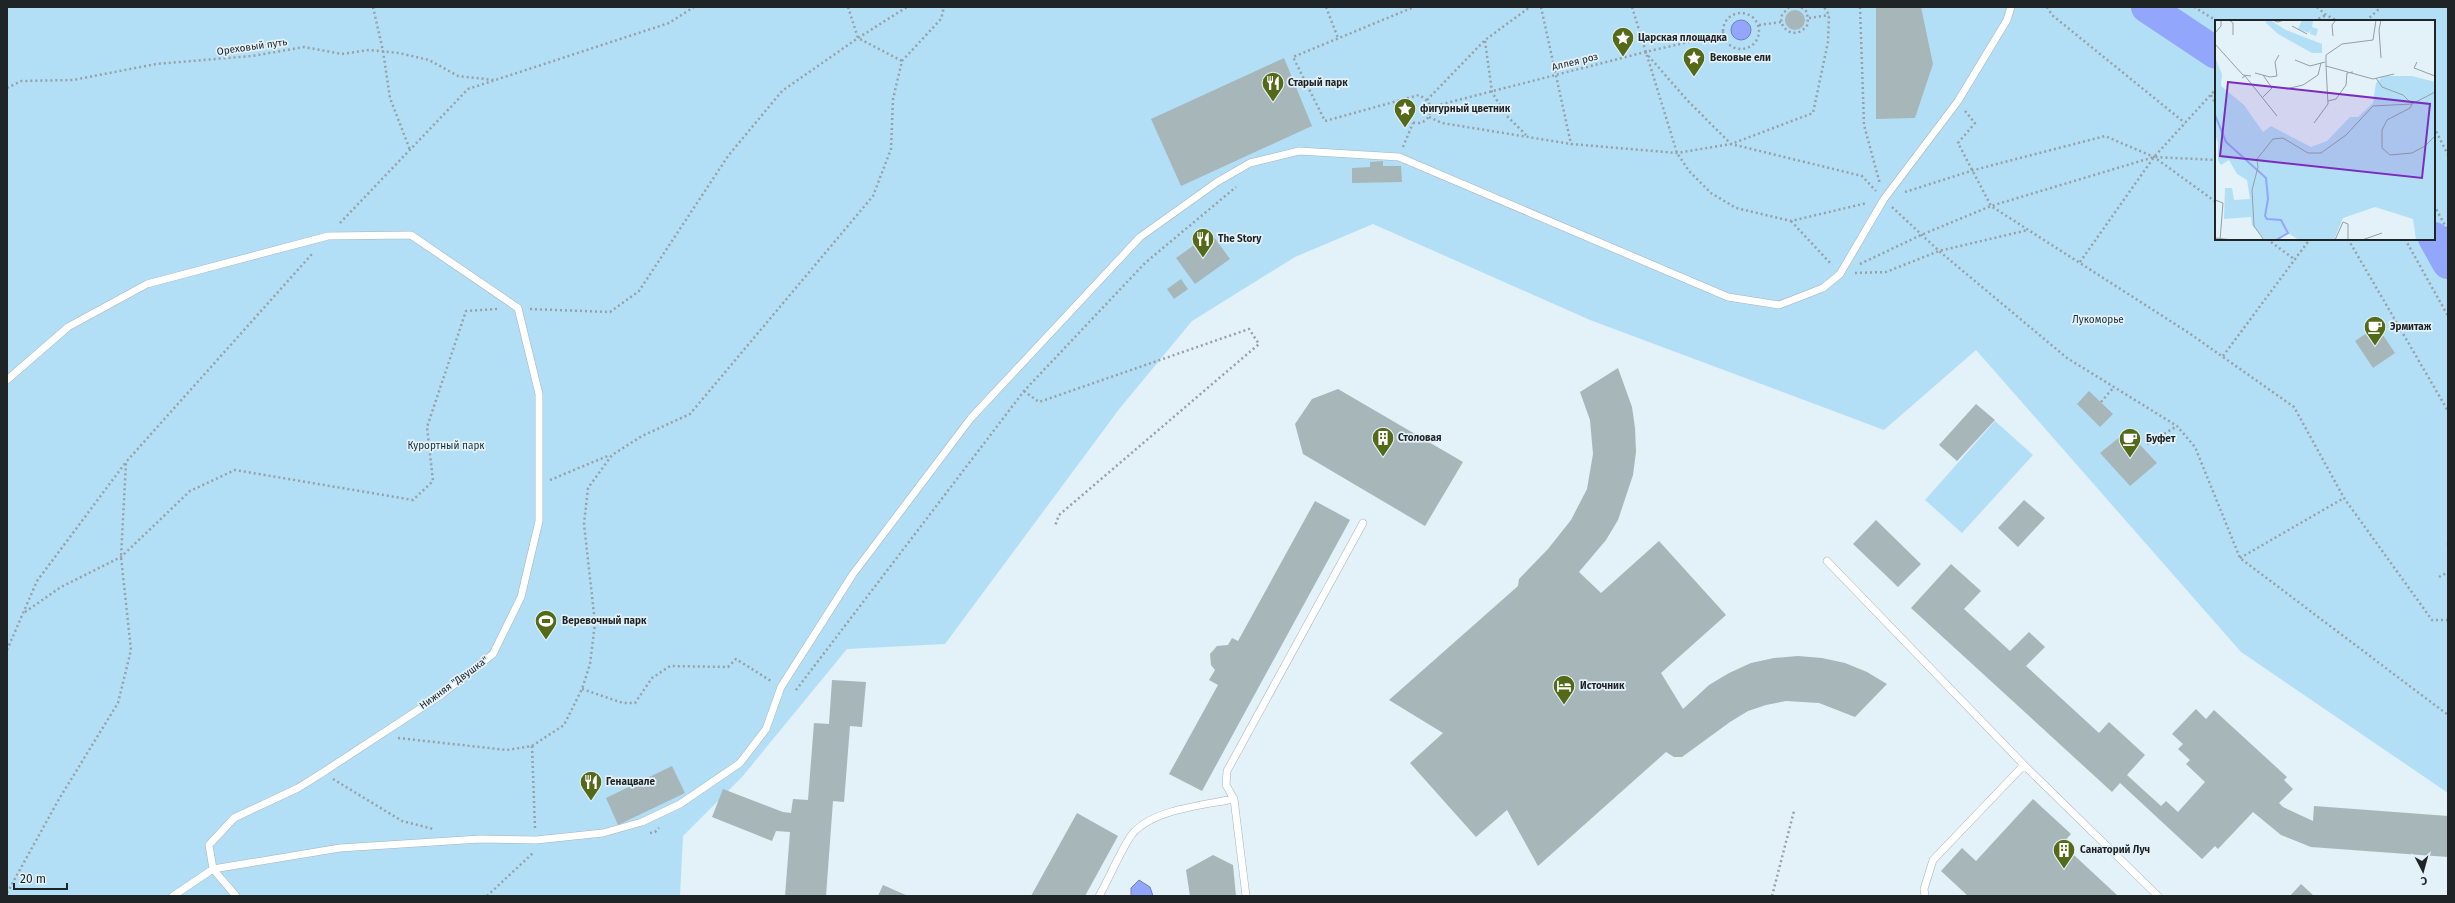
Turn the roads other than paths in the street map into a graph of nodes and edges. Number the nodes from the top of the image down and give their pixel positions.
1 (2010, 7) edge
2 (7, 380) edge
3 (1363, 523) dead end
4 (1827, 561) dead end
5 (2024, 765) junction
6 (1234, 799) junction
7 (214, 869) junction
8 (173, 896) edge
9 (236, 896) edge
10 (1099, 896) edge
11 (1246, 896) edge
12 (1925, 896) edge
13 (2158, 896) edge

1 - 7 lane
2 - 7 lane, Нижняя "Двушка"
3 - 6 lane
4 - 5 lane
5 - 12 lane
5 - 13 lane
6 - 10 lane
6 - 11 lane
7 - 8 lane
7 - 9 lane

